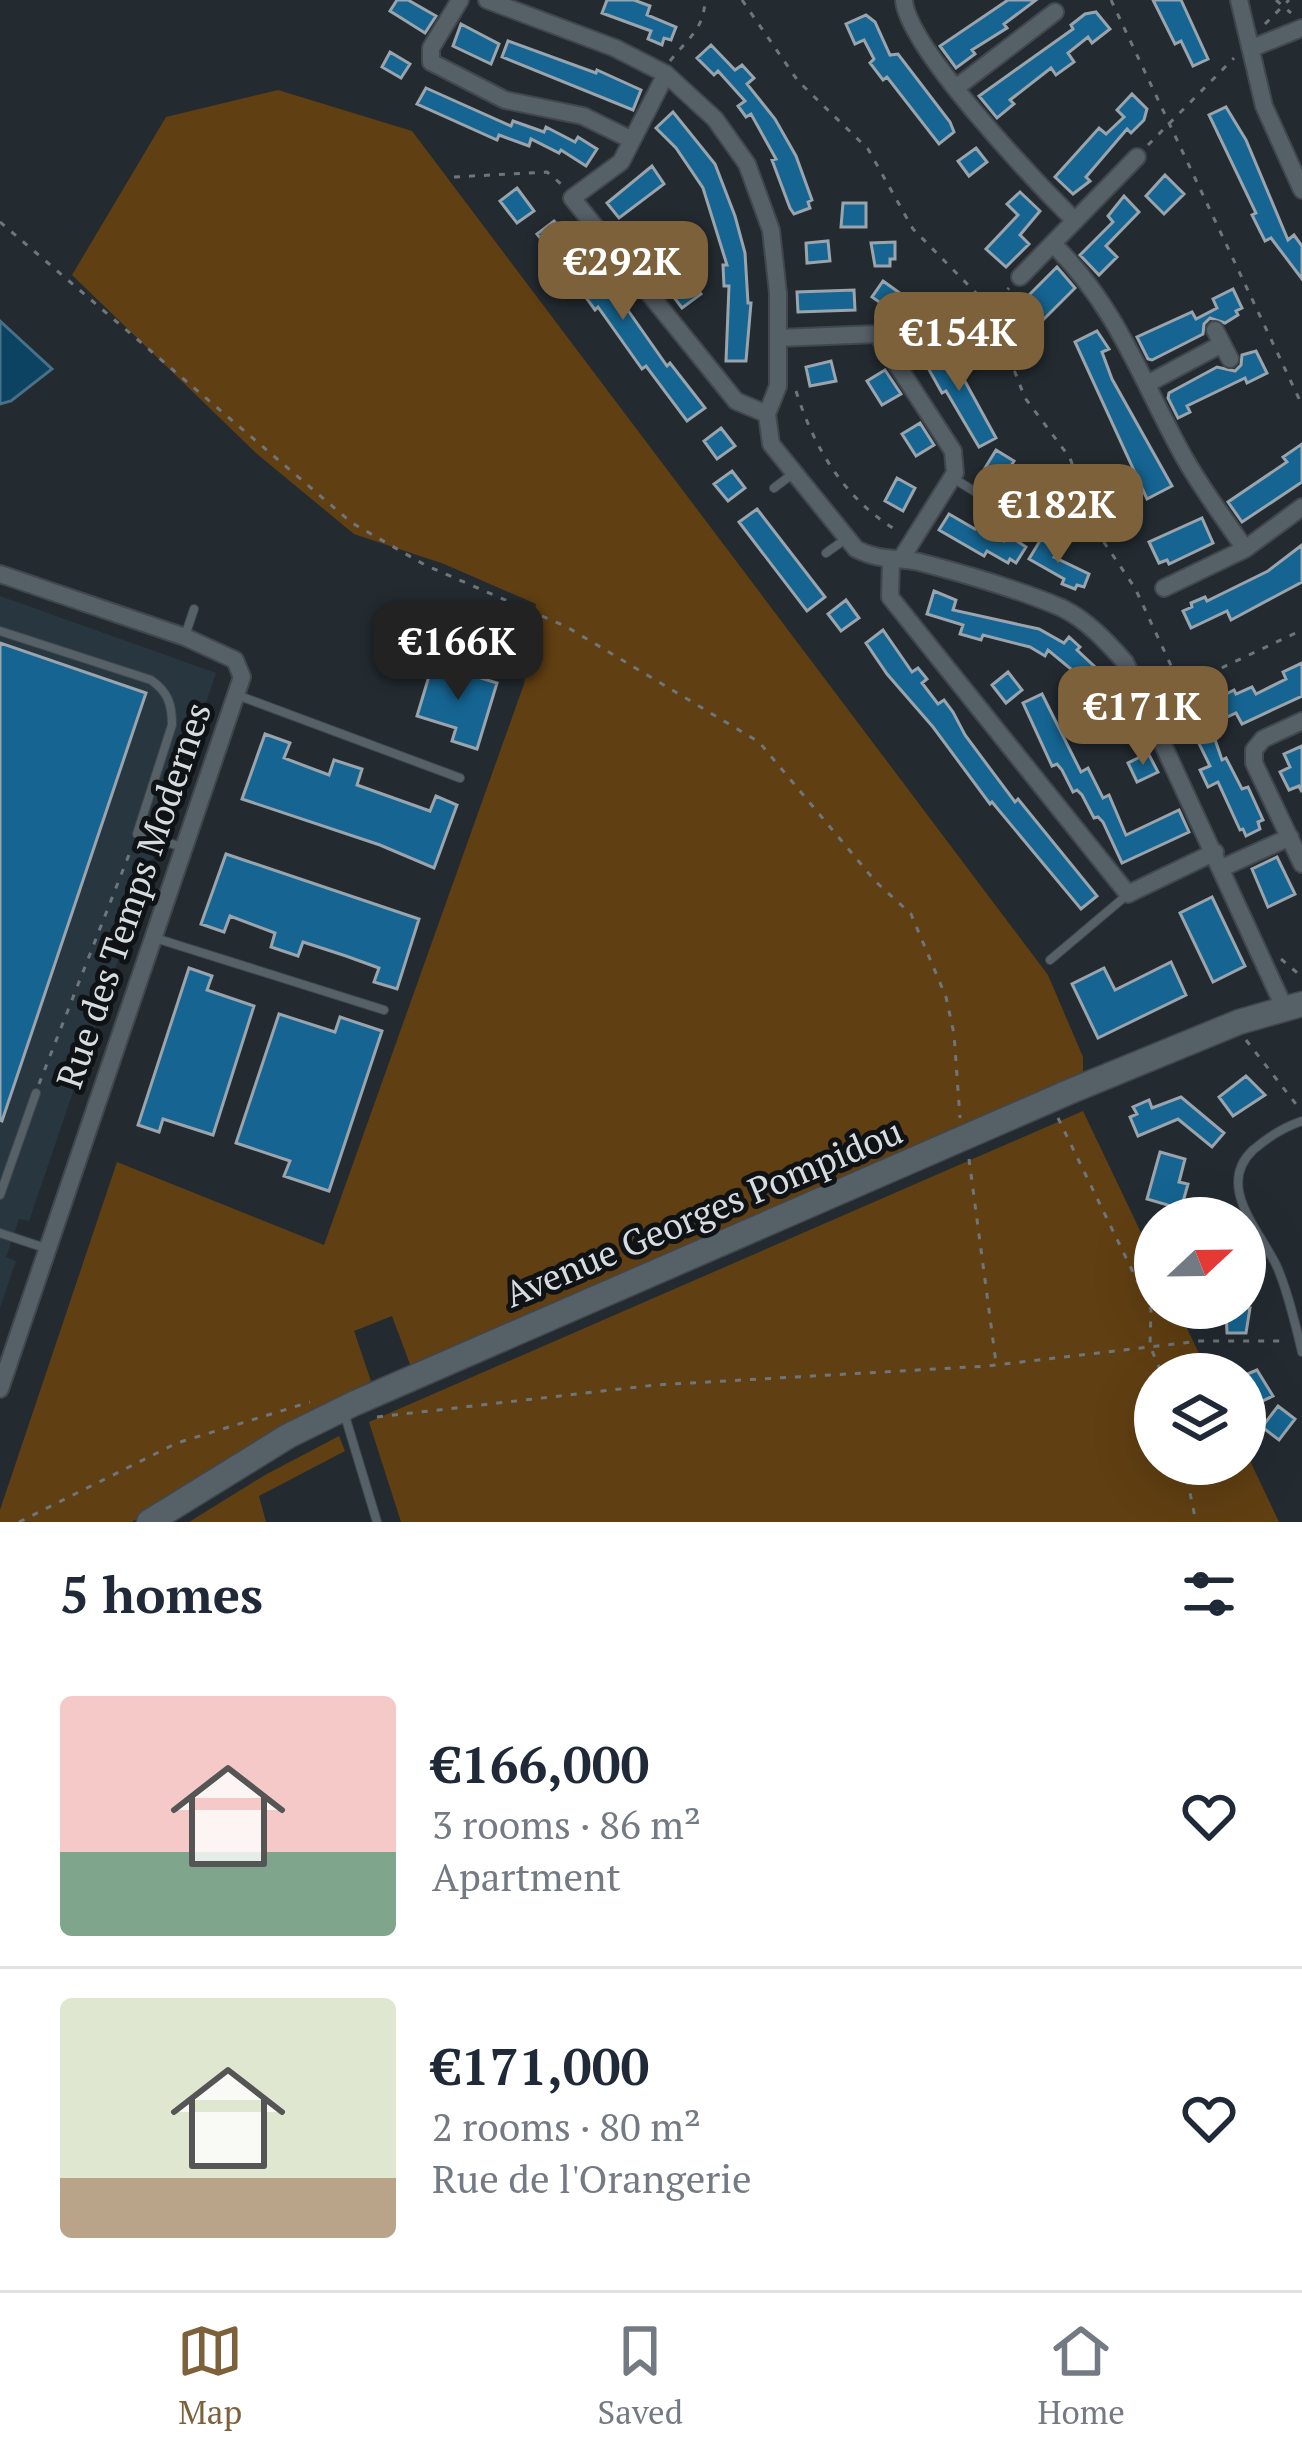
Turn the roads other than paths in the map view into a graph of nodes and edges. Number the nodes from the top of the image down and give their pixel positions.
1 (460, 0) edge
2 (488, 0) edge
3 (904, 0) edge
4 (1239, 0) edge
5 (531, 8) edge
6 (1055, 12) edge
7 (1299, 29) edge
8 (1251, 44) junction
9 (666, 74) junction
10 (957, 87) junction
11 (632, 140) junction
12 (1137, 157) road end
13 (1302, 190) edge
14 (1075, 221) junction
15 (1053, 244) junction
16 (1020, 277) road end
17 (778, 338) junction
18 (1222, 344) dead end
19 (1147, 384) junction
20 (766, 414) junction
21 (796, 471) junction
22 (952, 478) junction
23 (773, 488) dead end
24 (1302, 507) edge
25 (1001, 508) dead end
26 (848, 537) junction
27 (1245, 549) junction
28 (826, 553) dead end
29 (896, 560) junction
30 (0, 574) edge
31 (1164, 588) dead end
32 (194, 610) dead end
33 (0, 632) edge
34 (184, 637) junction
35 (236, 694) junction
36 (1302, 721) edge
37 (460, 778) dead end
38 (1290, 838) junction
39 (184, 848) junction
40 (1218, 860) junction
41 (1302, 864) edge
42 (1128, 894) junction
43 (154, 937) junction
44 (1050, 960) dead end
45 (1293, 1006) edge
46 (384, 1010) dead end
47 (36, 1093) road end
48 (1302, 1121) edge
49 (0, 1195) edge
50 (0, 1233) edge
51 (48, 1249) junction
52 (1299, 1341) edge
53 (1302, 1352) edge
54 (0, 1389) edge
55 (342, 1410) junction
56 (149, 1522) edge
57 (377, 1522) edge

1 - 11 street
2 - 5 street
3 - 10 street
4 - 8 street
5 - 9 street
6 - 10 street
7 - 8 street
8 - 13 street
9 - 11 street
9 - 17 street
10 - 14 street
11 - 20 street
12 - 14 street
14 - 15 street
15 - 16 street
15 - 19 street
17 - 20 street
17 - 22 street
18 - 19 street
19 - 27 street
20 - 21 street
21 - 23 lane
21 - 26 street
22 - 25 lane
22 - 29 street
24 - 27 street
26 - 28 lane
26 - 29 street
27 - 31 street
29 - 40 street
29 - 42 street
30 - 34 street, Rue des Temps Modernes
32 - 34 lane
33 - 39 lane
34 - 35 street, Rue des Temps Modernes
35 - 37 lane
35 - 39 street, Rue des Temps Modernes
36 - 38 street
38 - 40 street
38 - 41 street
39 - 43 street, Rue des Temps Modernes
40 - 42 street
40 - 45 street
42 - 44 lane
43 - 46 lane
43 - 51 street, Rue des Temps Modernes
45 - 55 main road, Avenue Georges Pompidou
47 - 49 lane
48 - 52 lane
50 - 51 lane
51 - 54 street, Rue des Temps Modernes
52 - 53 lane
55 - 56 main road, Avenue Georges Pompidou
55 - 57 lane

